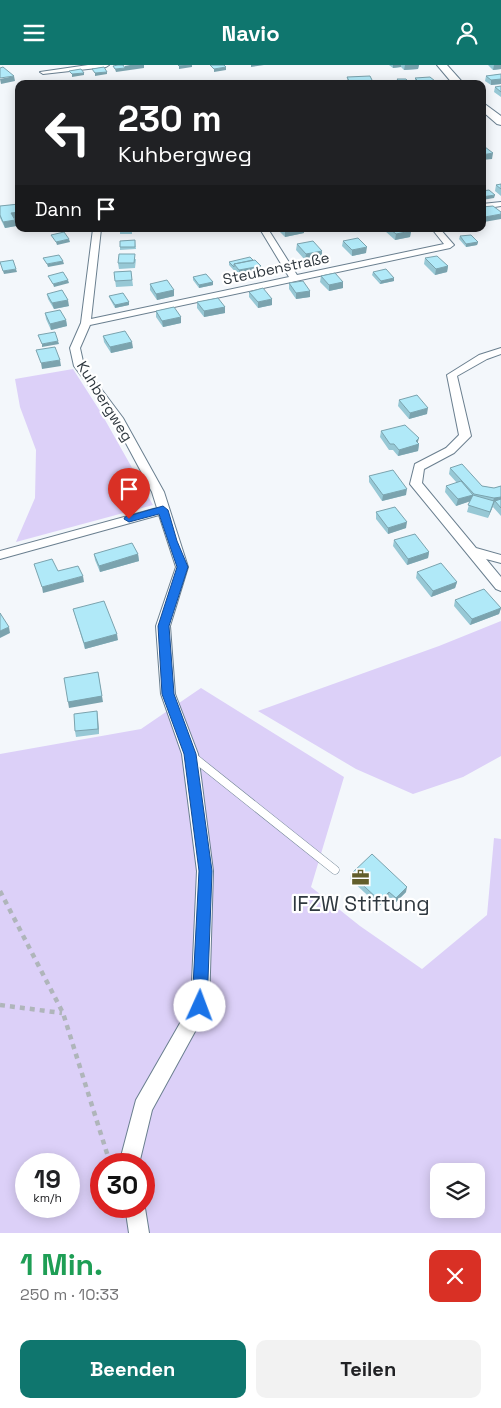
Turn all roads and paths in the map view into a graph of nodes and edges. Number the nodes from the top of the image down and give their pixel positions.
1 (39, 65) edge
2 (106, 65) edge
3 (442, 65) edge
4 (455, 80) edge
5 (486, 109) edge
6 (501, 122) edge
7 (501, 204) edge
8 (486, 206) edge
9 (97, 232) edge
10 (266, 232) edge
11 (439, 232) edge
12 (294, 278) junction
13 (86, 323) junction
14 (501, 351) edge
15 (163, 510) junction
16 (471, 551) junction
17 (0, 555) edge
18 (501, 559) edge
19 (501, 586) edge
20 (190, 754) junction
21 (335, 870) dead end
22 (0, 891) edge
23 (0, 1005) edge
24 (63, 1013) junction
25 (107, 1153) edge
26 (132, 1153) edge
27 (137, 1218) edge
28 (139, 1233) edge

1 - 2 street
3 - 4 main road
5 - 6 main road
7 - 8 street
9 - 13 street, Kuhbergweg
10 - 12 street
11 - 12 street, Steubenstraße
12 - 13 street, Steubenstraße
13 - 15 street, Kuhbergweg
14 - 16 street
15 - 17 street
15 - 20 street, Kuhbergweg
16 - 18 street
16 - 19 street
20 - 21 lane
20 - 26 street, Kuhbergweg
22 - 24 path
23 - 24 path
24 - 25 path
27 - 28 street

